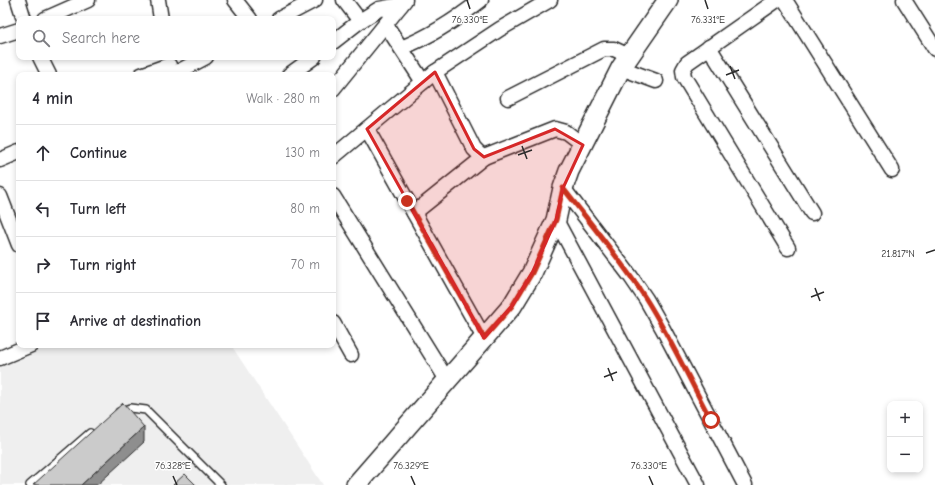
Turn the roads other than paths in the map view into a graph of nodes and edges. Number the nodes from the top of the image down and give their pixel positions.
1 (18, 0) edge
2 (88, 0) edge
3 (158, 0) edge
4 (235, 0) edge
5 (315, 0) edge
6 (344, 0) edge
7 (481, 0) edge
8 (550, 0) edge
9 (668, 0) edge
10 (777, 0) edge
11 (785, 0) edge
12 (904, 0) edge
13 (403, 2) edge
14 (23, 16) edge
15 (52, 16) edge
16 (161, 16) edge
17 (248, 16) edge
18 (285, 16) edge
19 (360, 21) junction
20 (386, 25) junction
21 (16, 31) edge
22 (0, 36) edge
23 (336, 40) edge
24 (709, 47) junction
25 (401, 48) junction
26 (935, 49) edge
27 (42, 60) edge
28 (196, 60) edge
29 (310, 60) edge
30 (625, 62) junction
31 (170, 68) edge
32 (48, 72) edge
33 (153, 72) edge
34 (293, 72) edge
35 (435, 72) junction
36 (656, 81) dead end
37 (423, 82) junction
38 (336, 85) edge
39 (508, 98) dead end
40 (366, 129) junction
41 (583, 145) junction
42 (16, 153) edge
43 (336, 154) edge
44 (484, 157) junction
45 (0, 160) edge
46 (892, 170) dead end
47 (563, 188) junction
48 (0, 196) edge
49 (336, 201) edge
50 (414, 213) junction
51 (812, 213) dead end
52 (556, 220) junction
53 (16, 236) edge
54 (788, 248) dead end
55 (336, 328) edge
56 (484, 338) junction
57 (24, 348) edge
58 (351, 355) dead end
59 (0, 358) edge
60 (447, 380) junction
61 (111, 415) edge
62 (94, 430) edge
63 (30, 485) edge
64 (221, 485) edge
65 (356, 485) edge
66 (698, 485) edge
67 (745, 485) edge

1 - 14 street
2 - 15 street
3 - 16 street
4 - 17 street
5 - 18 street
6 - 19 street
7 - 25 street
8 - 35 street
9 - 30 street
10 - 24 street
11 - 46 street
12 - 26 street
13 - 19 street
13 - 20 street
19 - 23 street
20 - 25 street
20 - 38 street
21 - 22 street
24 - 51 street
24 - 54 street
25 - 37 street
27 - 32 street
28 - 31 street
29 - 34 street
30 - 36 street
30 - 39 street
30 - 41 street
31 - 33 street
35 - 37 street
35 - 44 street
37 - 40 street
40 - 43 street
40 - 50 street
41 - 44 street
41 - 47 street
42 - 45 street
44 - 50 street
47 - 52 street
47 - 67 street
48 - 53 street
49 - 60 street
50 - 56 street
52 - 56 street
52 - 66 street
55 - 58 street
56 - 60 street
57 - 59 street
60 - 65 street
61 - 64 lane
62 - 63 lane

